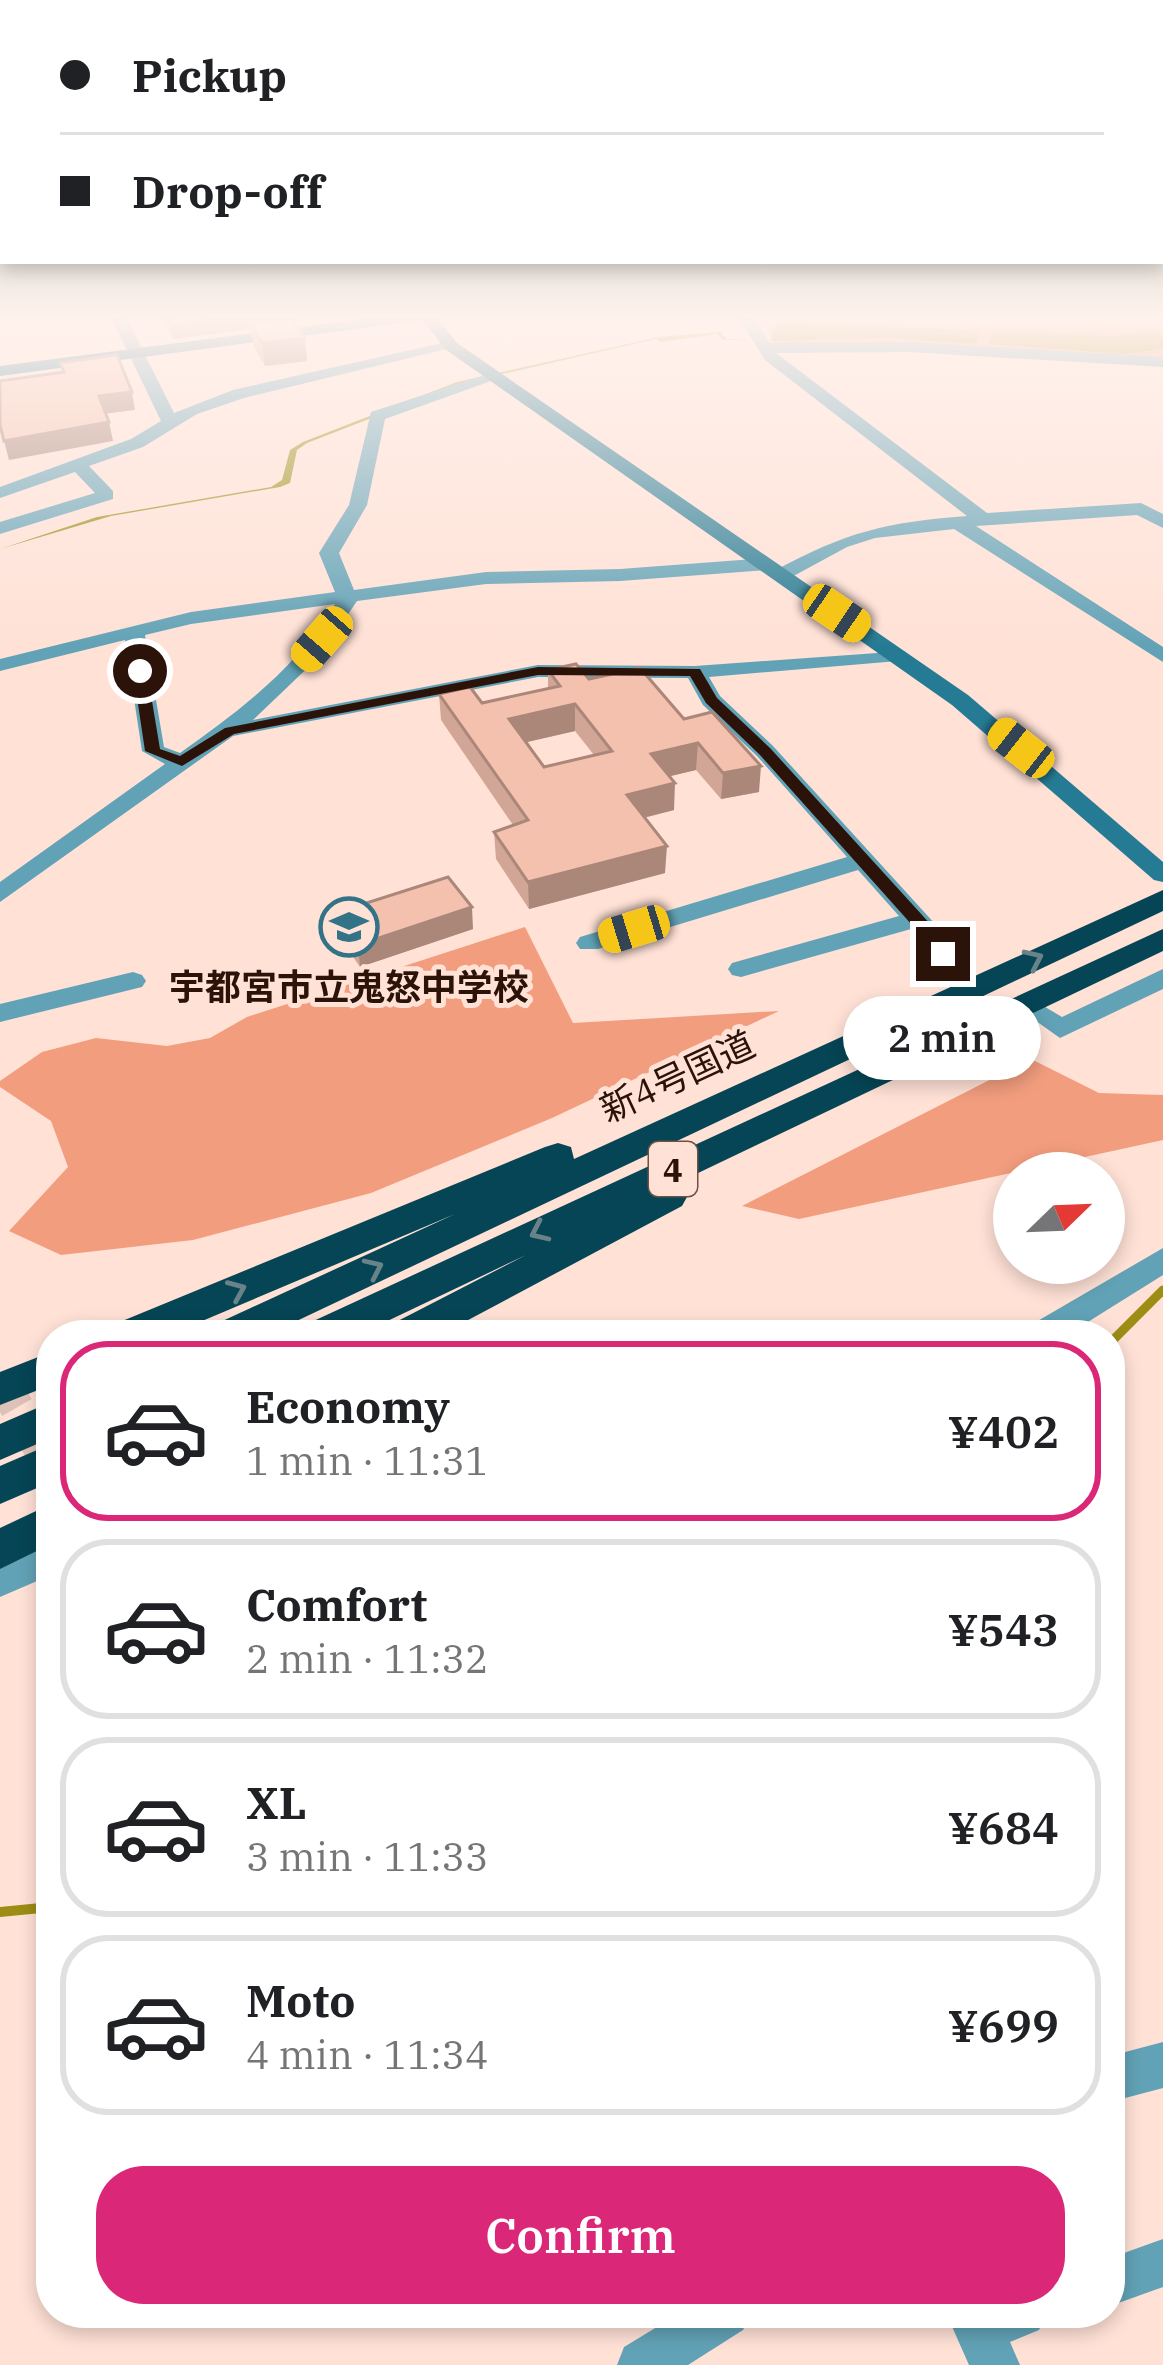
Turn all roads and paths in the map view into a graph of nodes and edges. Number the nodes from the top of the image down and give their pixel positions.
1 (166, 425) edge
2 (375, 425) edge
3 (568, 425) edge
4 (863, 425) edge
5 (78, 465) junction
6 (0, 493) edge
7 (1163, 507) edge
8 (1141, 509) junction
9 (983, 520) junction
10 (957, 522) junction
11 (1163, 522) edge
12 (0, 529) edge
13 (774, 569) junction
14 (348, 600) junction
15 (134, 632) junction
16 (898, 655) junction
17 (1163, 656) edge
18 (0, 665) edge
19 (695, 672) junction
20 (230, 731) junction
21 (182, 762) junction
22 (861, 861) junction
23 (1159, 866) edge
24 (0, 895) edge
25 (1163, 899) edge
26 (913, 920) junction
27 (1163, 938) edge
28 (589, 943) dead end
29 (943, 954) dead end
30 (741, 969) dead end
31 (1163, 978) edge
32 (133, 980) dead end
33 (1024, 1004) junction
34 (0, 1013) edge
35 (890, 1026) junction
36 (1163, 1260) edge
37 (165, 1320) edge
38 (262, 1320) edge
39 (353, 1320) edge
40 (435, 1320) edge
41 (1065, 1320) edge
42 (36, 1374) edge
43 (0, 1389) edge
44 (36, 1426) edge
45 (0, 1443) edge
46 (36, 1469) edge
47 (0, 1486) edge
48 (36, 1531) edge
49 (0, 1550) edge
50 (36, 1564) edge
51 (0, 1581) edge
52 (1163, 2066) edge
53 (1125, 2075) edge
54 (1163, 2263) edge
55 (1125, 2277) edge
56 (702, 2328) edge
57 (642, 2365) edge

1 - 5 street
2 - 14 street
3 - 13 street
4 - 9 street
5 - 6 street
5 - 12 street
7 - 8 street
8 - 9 street
8 - 11 street
9 - 10 street
10 - 13 street
10 - 17 street
13 - 14 street
13 - 16 street
14 - 15 street
14 - 20 street
15 - 18 street
15 - 21 street
16 - 19 street
16 - 23 street
19 - 20 street
19 - 22 street
20 - 21 street
21 - 24 street
22 - 26 street
22 - 28 street
35 -> 25 highway, 新4号国道 / 4
26 - 29 street
26 - 30 street
27 - 33 highway, 4
31 - 33 street
32 - 34 street
33 -> 39 highway, 4
33 - 40 highway
37 -> 35 highway
38 -> 35 highway, 新4号国道 / 4
36 - 41 street
42 - 43 highway
44 - 45 highway
46 - 47 highway
48 - 49 highway
50 - 51 street
52 - 53 street
54 - 55 street
56 - 57 street

